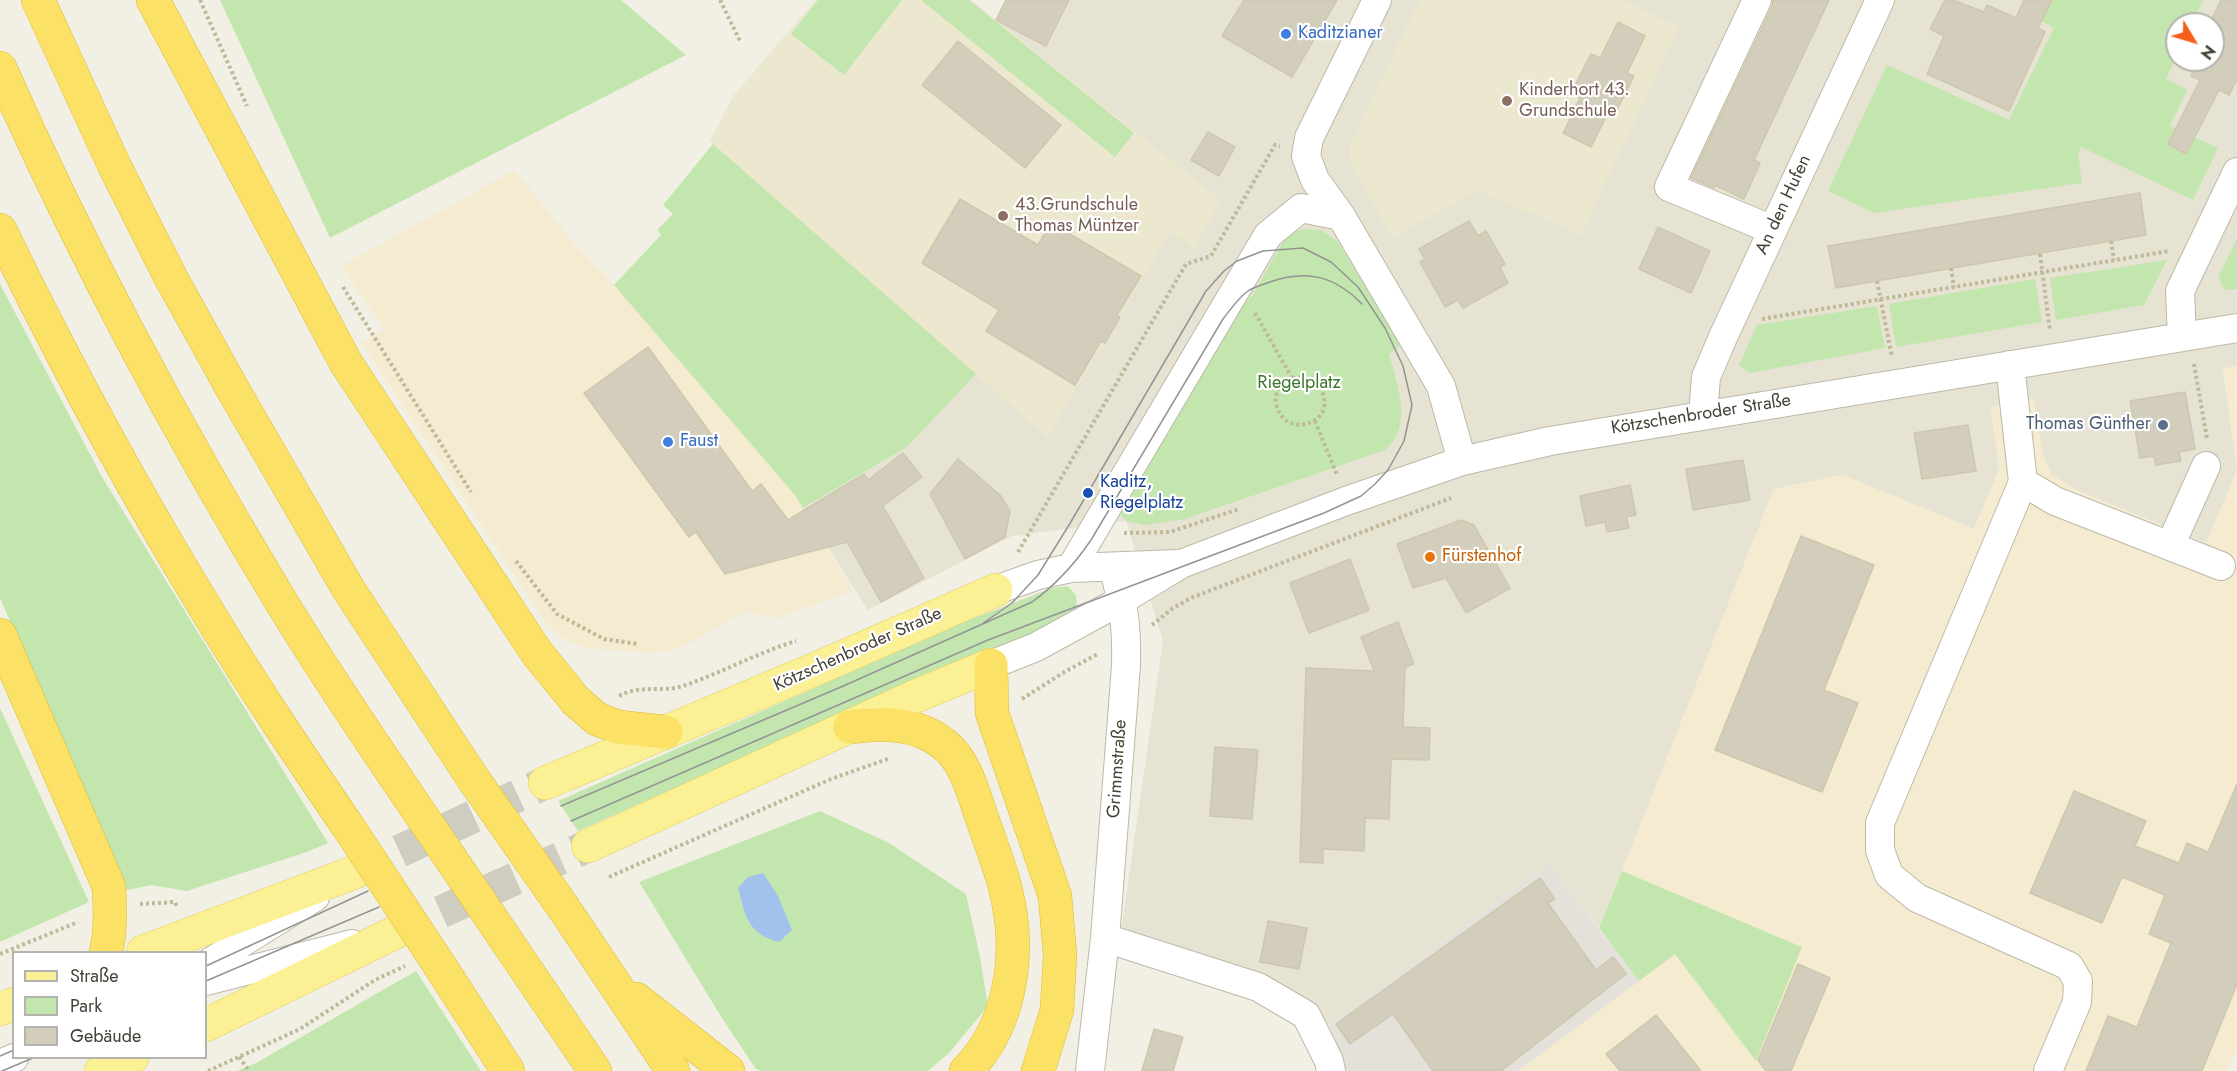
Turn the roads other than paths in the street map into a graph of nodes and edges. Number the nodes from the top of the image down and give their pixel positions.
1 (38, 0) edge
2 (153, 0) edge
3 (1377, 0) edge
4 (1758, 0) edge
5 (1880, 0) edge
6 (0, 68) edge
7 (2237, 172) edge
8 (1341, 216) junction
9 (0, 230) edge
10 (1773, 230) junction
11 (2237, 328) edge
12 (2182, 337) junction
13 (2010, 365) junction
14 (1703, 415) junction
15 (1462, 461) junction
16 (2206, 466) road end
17 (2023, 482) junction
18 (2170, 546) junction
19 (1181, 564) junction
20 (2221, 566) dead end
21 (1113, 567) junction
22 (1071, 568) junction
23 (996, 590) joint
24 (1122, 600) junction
25 (0, 635) edge
26 (991, 665) junction
27 (850, 727) junction
28 (666, 732) junction
29 (545, 783) tunnel mouth
30 (588, 846) tunnel mouth
31 (355, 872) joint
32 (396, 932) joint
33 (1105, 938) junction
34 (106, 951) edge
35 (146, 951) edge
36 (207, 964) edge
37 (207, 981) edge
38 (613, 982) junction
39 (207, 1025) edge
40 (130, 1059) edge
41 (101, 1071) edge
42 (508, 1071) edge
43 (595, 1071) edge
44 (673, 1071) edge
45 (728, 1071) edge
46 (966, 1071) edge
47 (1038, 1071) edge
48 (1090, 1071) edge
49 (1331, 1071) edge
50 (2048, 1071) edge

1 - 38 highway, bridge
2 - 28 highway
3 - 8 street
4 - 10 street
5 - 10 street, An den Hufen
6 - 43 highway, bridge
7 - 12 street
8 - 15 street
8 - 22 street
9 - 42 highway, bridge
10 - 14 street, An den Hufen
11 - 12 street, Kötzschenbroder Straße
12 - 13 street, Kötzschenbroder Straße
13 - 14 street, Kötzschenbroder Straße
13 - 17 street
14 - 15 street, Kötzschenbroder Straße
15 - 19 street, Kötzschenbroder Straße
16 - 18 street
17 - 18 street
17 - 50 street
18 - 20 street
19 - 21 street, Kötzschenbroder Straße
19 - 24 street, Kötzschenbroder Straße
21 - 22 street, Kötzschenbroder Straße
21 - 24 street, Grimmstraße
22 - 23 street, Kötzschenbroder Straße
23 - 28 main road, Kötzschenbroder Straße
24 - 26 street, Kötzschenbroder Straße
24 - 33 street, Grimmstraße
25 - 34 highway
26 - 27 main road, Kötzschenbroder Straße
26 - 47 highway
27 - 30 main road, Kötzschenbroder Straße
27 - 46 highway
28 - 29 main road, Kötzschenbroder Straße
31 - 35 main road
31 - 36 street
32 - 37 street
32 - 39 main road
33 - 48 street, Grimmstraße
33 - 49 street
38 - 44 highway
38 - 45 highway
40 - 41 main road

